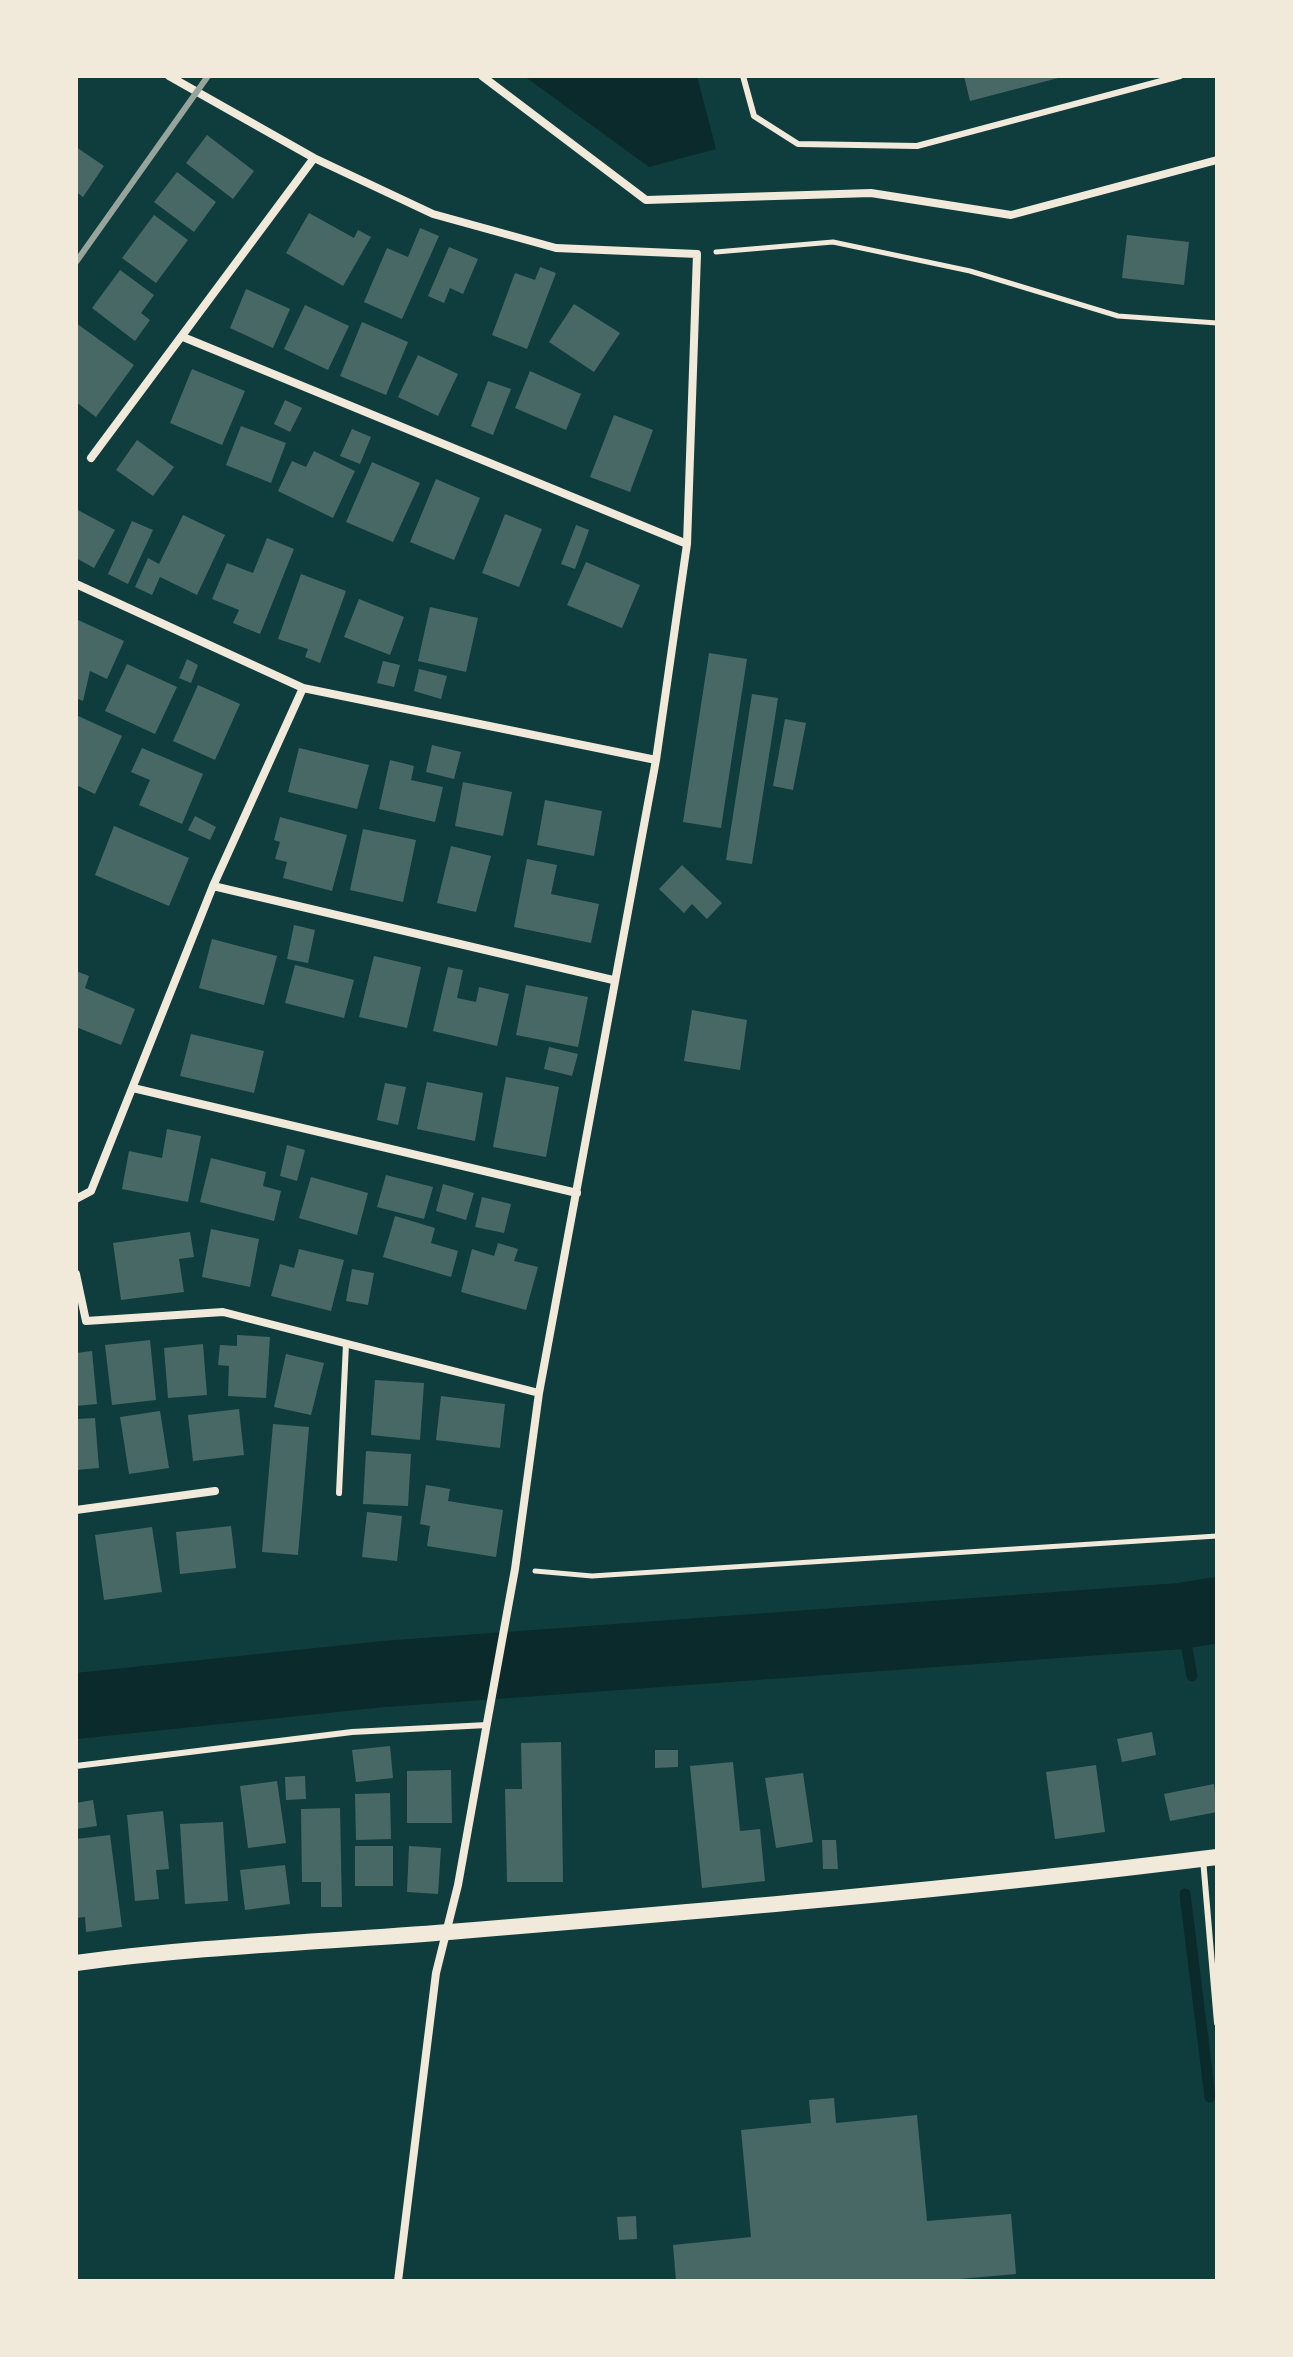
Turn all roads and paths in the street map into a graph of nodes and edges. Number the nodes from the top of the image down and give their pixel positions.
1 (169, 76) edge
2 (482, 76) edge
3 (743, 76) edge
4 (1180, 76) edge
5 (314, 158) junction
6 (1217, 160) edge
7 (697, 254) junction
8 (1217, 323) edge
9 (183, 337) junction
10 (91, 458) dead end
11 (687, 544) junction
12 (76, 584) edge
13 (303, 688) junction
14 (656, 760) junction
15 (213, 886) junction
16 (613, 980) junction
17 (133, 1088) junction
18 (577, 1193) junction
19 (76, 1199) edge
20 (76, 1274) edge
21 (81, 1321) edge
22 (346, 1344) junction
23 (539, 1393) junction
24 (215, 1491) dead end
25 (339, 1493) dead end
26 (76, 1510) edge
27 (1217, 1536) edge
28 (515, 1569) junction
29 (487, 1725) junction
30 (76, 1766) edge
31 (1210, 1858) edge
32 (444, 1932) junction
33 (76, 1963) edge
34 (1217, 2023) edge
35 (398, 2281) edge

1 - 5 street
2 - 6 street
3 - 4 lane
5 - 7 street
5 - 9 street
7 - 8 path
7 - 11 street
9 - 10 street
9 - 11 street
11 - 14 street
12 - 13 street
13 - 14 street
13 - 15 street
14 - 16 street
15 - 16 street
15 - 17 street
16 - 18 street
17 - 18 street
17 - 19 street
18 - 23 street
20 - 21 street
21 - 22 street
22 - 23 street
22 - 25 lane
23 - 28 street
24 - 26 street
27 - 28 path
28 - 29 street
29 - 30 lane
29 - 32 street
31 - 32 main road
31 - 34 lane
32 - 33 main road
32 - 35 street

